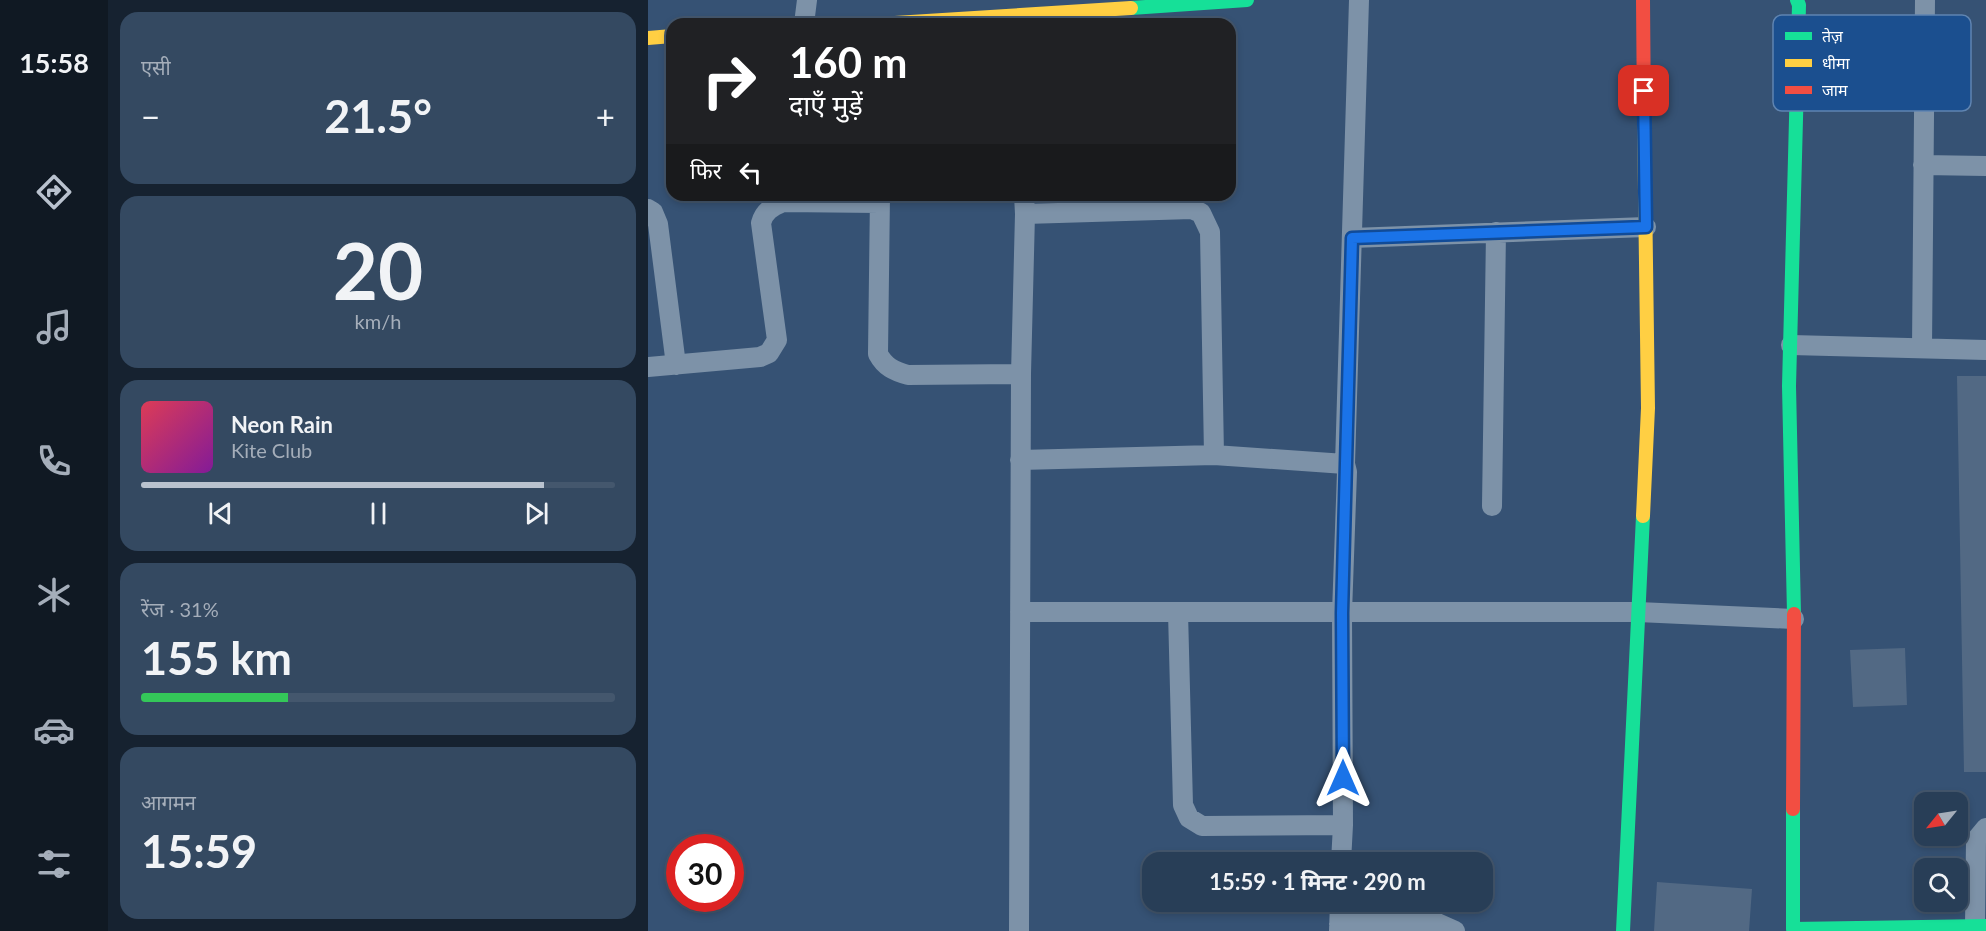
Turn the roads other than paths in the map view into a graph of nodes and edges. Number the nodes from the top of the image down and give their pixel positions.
1 (807, 0) edge
2 (1247, 0) edge
3 (1359, 0) edge
4 (1643, 0) edge
5 (1797, 0) edge
6 (1924, 0) edge
7 (1150, 3) edge
8 (1799, 15) edge
9 (1924, 15) edge
10 (805, 18) edge
11 (1029, 18) edge
12 (666, 36) edge
13 (648, 38) edge
14 (1797, 111) edge
15 (1923, 111) edge
16 (1923, 165) junction
17 (1986, 166) edge
18 (815, 201) edge
19 (880, 201) edge
20 (1025, 204) edge
21 (648, 209) edge
22 (1646, 227) junction
23 (1496, 232) junction
24 (1352, 238) junction
25 (1791, 345) junction
26 (1922, 348) junction
27 (1986, 350) edge
28 (676, 364) junction
29 (648, 367) edge
30 (1021, 374) junction
31 (1214, 455) junction
32 (1020, 460) junction
33 (1345, 464) junction
34 (1492, 506) dead end
35 (1020, 612) junction
36 (1178, 612) junction
37 (1638, 612) junction
38 (1342, 613) junction
39 (1794, 619) junction
40 (1343, 825) junction
41 (1986, 828) edge
42 (1342, 852) edge
43 (1340, 912) edge
44 (1980, 926) edge
45 (1339, 927) edge
46 (1793, 930) edge
47 (1019, 931) edge
48 (1455, 931) edge
49 (1623, 931) edge

1 - 10 street
2 - 7 street
3 - 24 street
4 - 22 street
5 - 8 street
6 - 9 street
7 - 11 street
12 - 13 street
14 - 25 street
15 - 16 street
16 - 17 street
16 - 26 street
18 - 28 street
19 - 30 street
20 - 30 street
20 - 31 street
21 - 28 street
22 - 23 street
22 - 37 street
23 - 24 street
23 - 34 street
24 - 33 street
25 - 26 street
25 - 39 street
26 - 27 street
28 - 29 street
30 - 32 street
31 - 32 street
31 - 33 street
32 - 35 street
33 - 38 street
35 - 36 street
35 - 47 street
36 - 38 street
36 - 40 street
37 - 38 street
37 - 39 street
37 - 49 street
38 - 40 street
39 - 46 street
40 - 42 street
41 - 44 street
43 - 45 street
44 - 46 street
45 - 48 street

